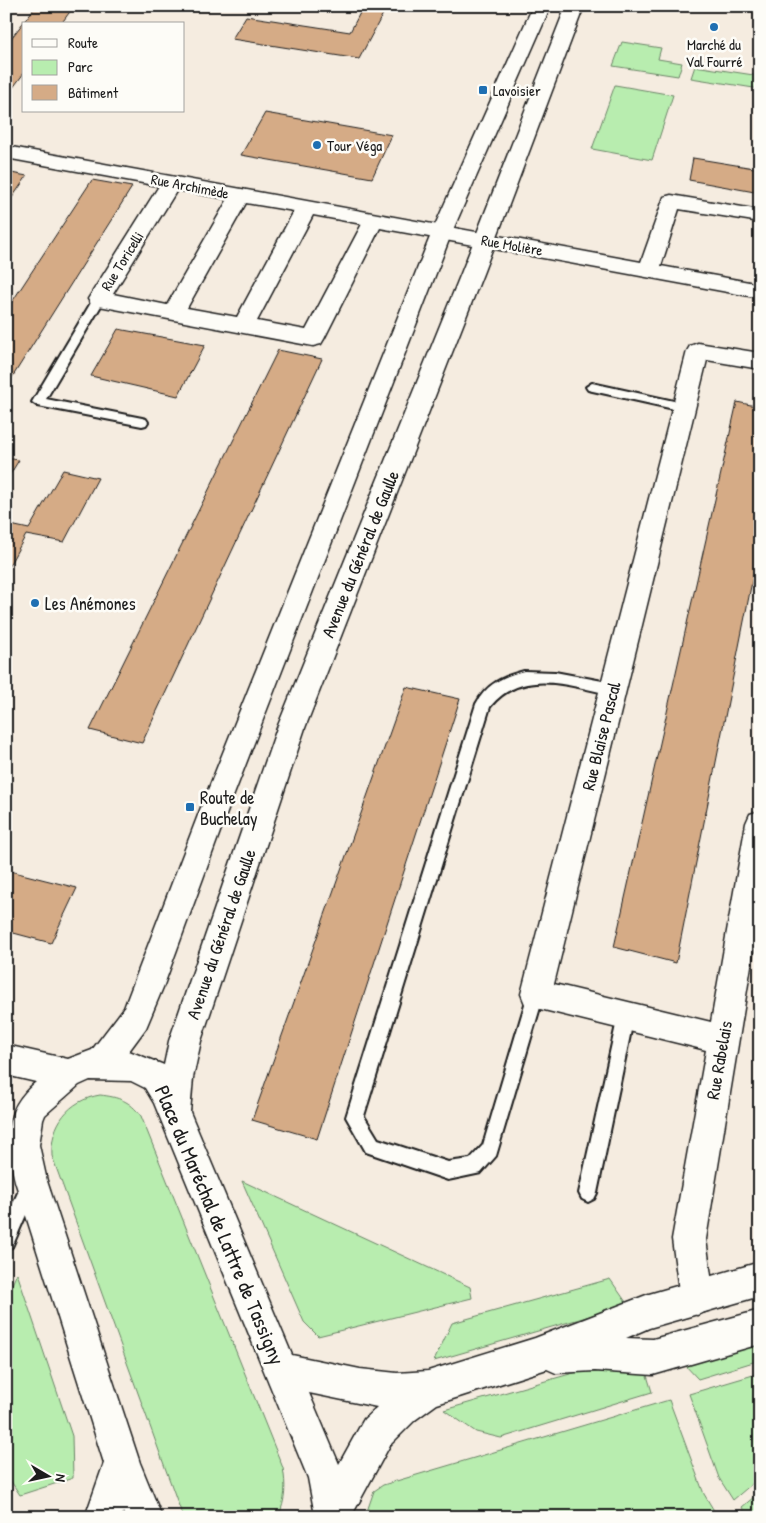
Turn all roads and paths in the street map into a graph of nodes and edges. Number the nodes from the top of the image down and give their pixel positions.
1 (542, 6) edge
2 (575, 6) edge
3 (6, 152) edge
4 (171, 182) junction
5 (240, 196) junction
6 (306, 208) junction
7 (760, 216) edge
8 (374, 220) junction
9 (442, 232) junction
10 (485, 240) junction
11 (649, 270) junction
12 (760, 290) edge
13 (98, 299) junction
14 (174, 312) junction
15 (244, 325) junction
16 (760, 361) edge
17 (592, 387) dead end
18 (684, 407) junction
19 (142, 422) dead end
20 (612, 689) junction
21 (760, 823) edge
22 (536, 994) junction
23 (626, 1016) junction
24 (723, 1040) junction
25 (6, 1060) edge
26 (101, 1064) junction
27 (68, 1074) junction
28 (175, 1110) junction
29 (15, 1125) edge
30 (32, 1181) junction
31 (588, 1193) dead end
32 (6, 1241) edge
33 (760, 1279) edge
34 (696, 1298) junction
35 (760, 1327) edge
36 (534, 1356) junction
37 (282, 1370) junction
38 (428, 1389) junction
39 (122, 1463) junction
40 (332, 1513) edge
41 (103, 1517) edge
42 (144, 1517) edge

1 - 9 main road
2 - 10 main road, Avenue du Général de Gaulle
3 - 4 main road, Rue Archimède
4 - 5 main road, Rue Archimède
4 - 13 main road, Rue Toricelli
5 - 6 main road, Rue Archimède
5 - 14 main road
6 - 8 main road, Rue Archimède
6 - 15 main road
7 - 11 main road
8 - 9 main road, Rue Molière
8 - 15 main road, Rue Toricelli
9 - 10 main road, Rue Molière
9 - 26 main road
10 - 11 main road, Rue Molière
10 - 28 main road, Avenue du Général de Gaulle
11 - 12 main road, Rue Molière
13 - 14 main road, Rue Toricelli
13 - 19 lane
14 - 15 main road, Rue Toricelli
16 - 18 main road, Rue Blaise Pascal
17 - 18 lane
18 - 20 main road, Rue Blaise Pascal
20 - 22 main road, Rue Blaise Pascal
20 - 22 lane
21 - 24 main road, Rue Rabelais
22 - 23 main road
23 - 24 main road
23 - 31 lane
24 - 34 main road, Rue Rabelais
25 - 27 main road
26 - 27 main road, Place du Maréchal de Lattre de Tassigny
26 - 28 main road, Place du Maréchal de Lattre de Tassigny
27 - 29 main road, Place du Maréchal de Lattre de Tassigny
28 - 37 main road, Place du Maréchal de Lattre de Tassigny
29 - 30 main road, Place du Maréchal de Lattre de Tassigny
30 - 32 lane
30 - 39 main road, Place du Maréchal de Lattre de Tassigny
33 - 34 main road
34 - 36 main road
35 - 36 main road
36 - 38 main road
37 - 38 main road
37 - 40 main road, Place du Maréchal de Lattre de Tassigny
38 - 40 main road
39 - 41 main road
39 - 42 main road, Place du Maréchal de Lattre de Tassigny

